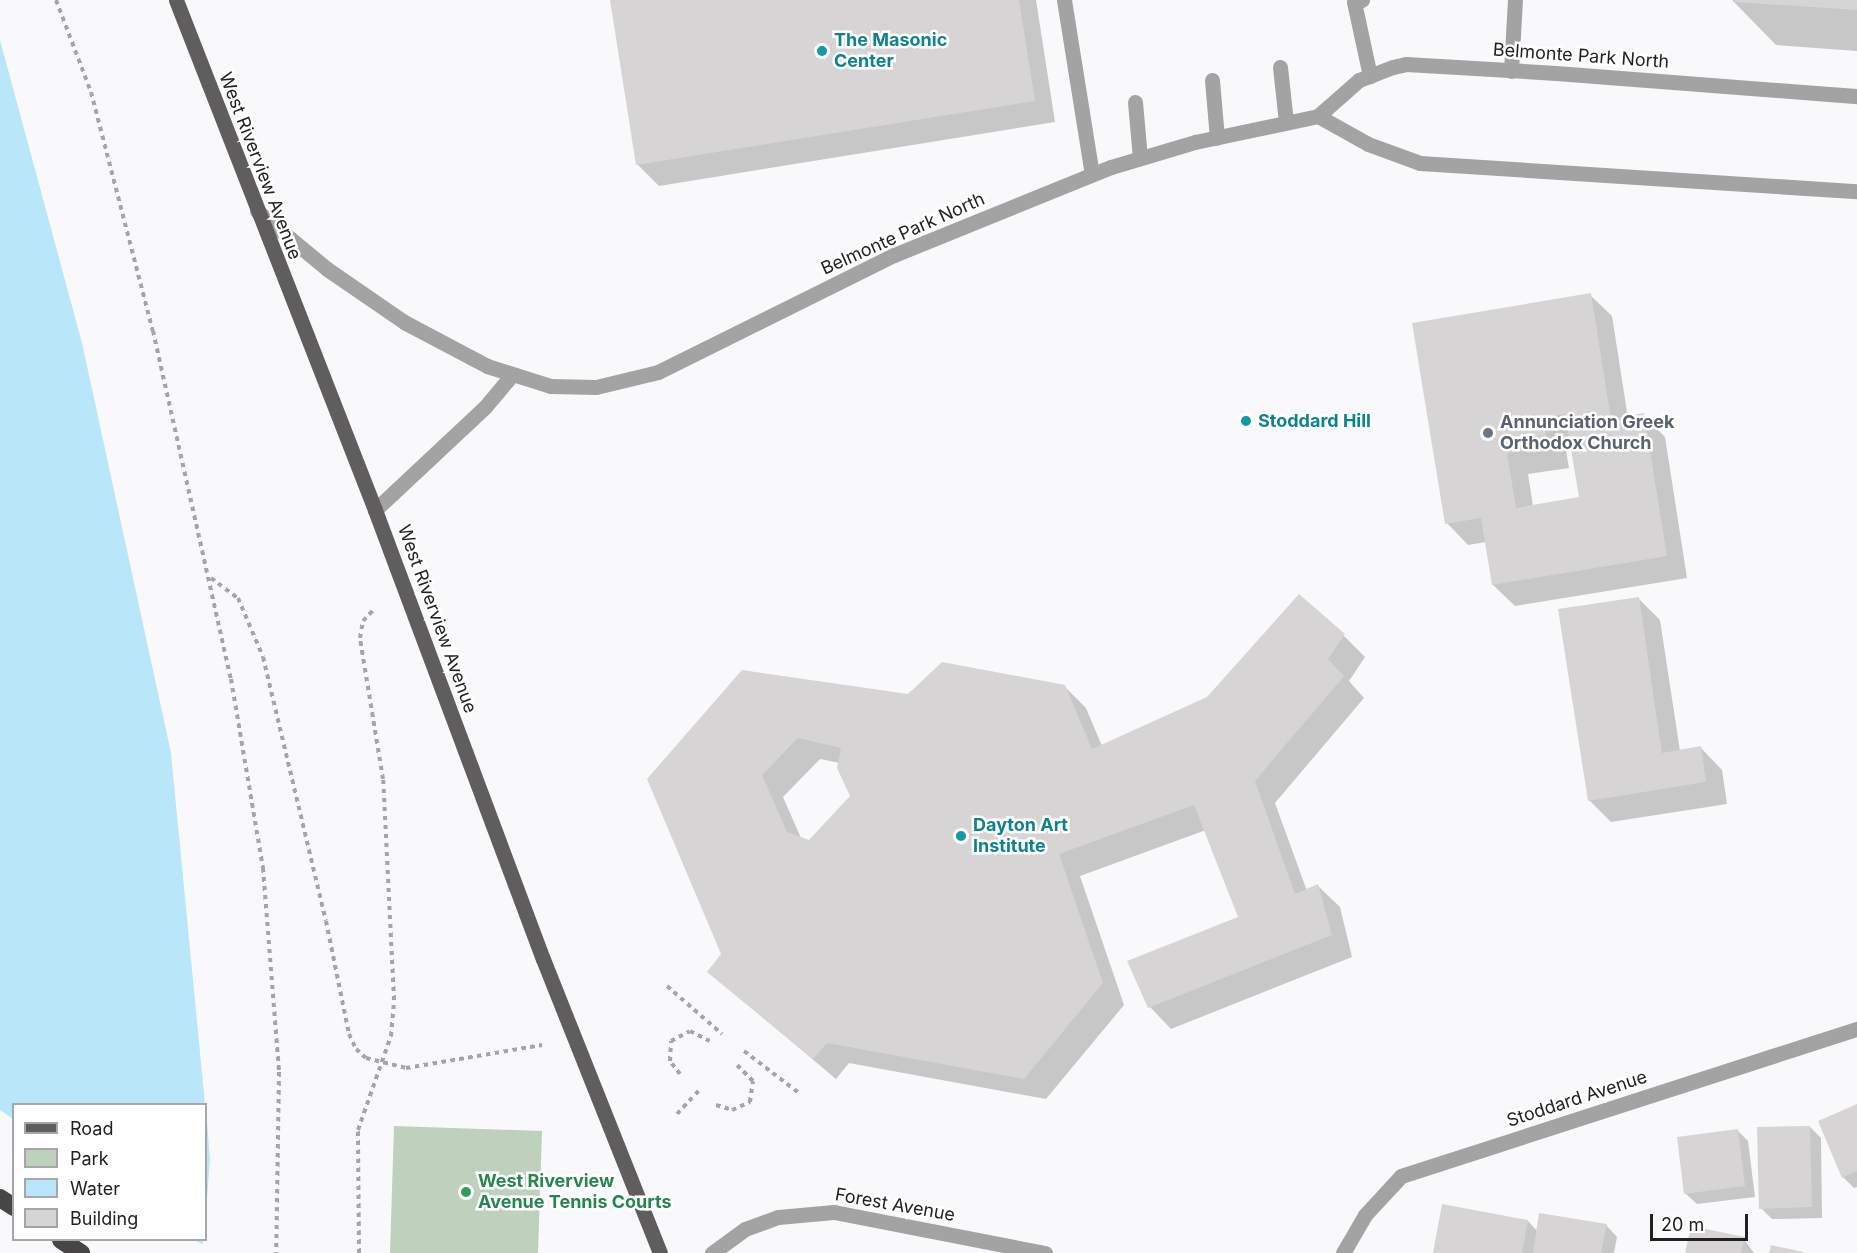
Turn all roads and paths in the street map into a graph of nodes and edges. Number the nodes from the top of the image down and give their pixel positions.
1 (56, 0) edge
2 (176, 0) edge
3 (1064, 0) edge
4 (1362, 0) edge
5 (1515, 0) edge
6 (1280, 67) dead end
7 (1511, 70) junction
8 (1370, 76) junction
9 (1212, 80) dead end
10 (1857, 96) edge
11 (1136, 102) dead end
12 (1318, 116) junction
13 (1287, 123) junction
14 (1217, 138) junction
15 (1140, 158) junction
16 (1092, 174) junction
17 (1857, 191) edge
18 (255, 209) junction
19 (510, 377) junction
20 (375, 510) junction
21 (210, 577) junction
22 (375, 608) dead end
23 (667, 986) dead end
24 (1857, 1029) edge
25 (722, 1034) dead end
26 (710, 1041) dead end
27 (542, 1045) dead end
28 (744, 1051) dead end
29 (380, 1063) junction
30 (737, 1065) dead end
31 (680, 1074) dead end
32 (699, 1090) dead end
33 (799, 1093) dead end
34 (716, 1105) dead end
35 (677, 1114) dead end
36 (64, 1241) edge
37 (81, 1253) edge
38 (276, 1253) edge
39 (359, 1253) edge
40 (660, 1253) edge
41 (712, 1253) edge
42 (1045, 1253) edge
43 (1343, 1253) edge

1 - 21 path
2 - 18 main road, West Riverview Avenue
3 - 16 street
4 - 8 street
5 - 7 street
6 - 13 street
7 - 8 street, Belmonte Park North
7 - 10 street, Belmonte Park North
8 - 12 street, Belmonte Park North
9 - 14 street
11 - 15 street
12 - 13 street, Belmonte Park North
12 - 17 street
13 - 14 street, Belmonte Park North
14 - 15 street, Belmonte Park North
15 - 16 street, Belmonte Park North
16 - 19 street, Belmonte Park North
18 - 19 street, Belmonte Park North
18 - 20 main road, West Riverview Avenue
19 - 20 street
20 - 40 main road, West Riverview Avenue
21 - 29 path
21 - 38 path
22 - 29 path
23 - 25 path
24 - 43 street, Stoddard Avenue
26 - 31 path
27 - 29 path
28 - 33 path
29 - 39 path
30 - 34 path
32 - 35 path
36 - 37 highway
41 - 42 street, Forest Avenue

